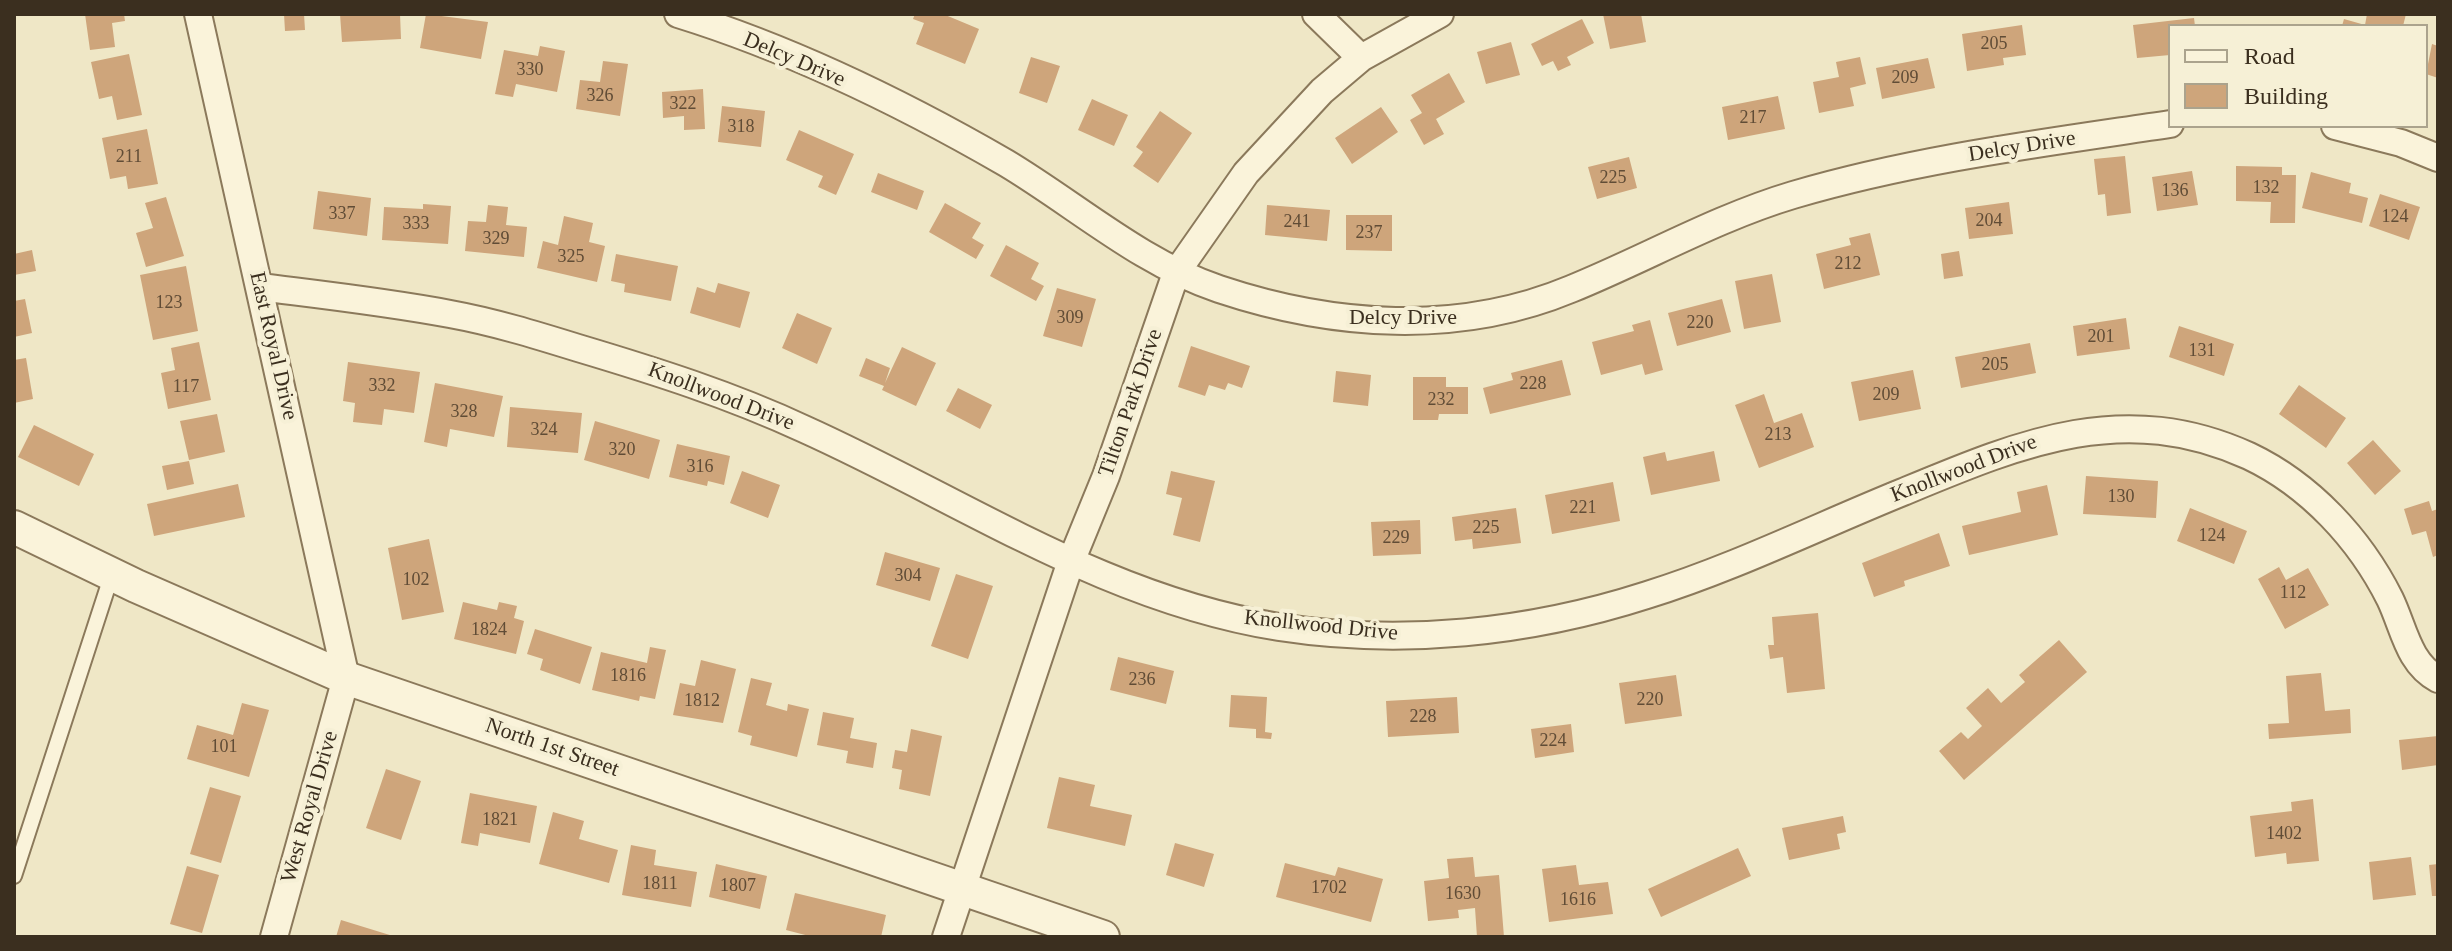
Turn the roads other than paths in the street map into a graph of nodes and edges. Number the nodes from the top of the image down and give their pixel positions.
1 (198, 14) edge
2 (678, 14) edge
3 (1316, 14) edge
4 (1440, 14) edge
5 (1361, 58) junction
6 (2168, 124) edge
7 (2343, 128) edge
8 (2438, 158) edge
9 (1176, 273) junction
10 (260, 287) junction
11 (14, 527) edge
12 (1070, 564) junction
13 (112, 574) junction
14 (346, 678) junction
15 (2438, 679) edge
16 (14, 876) edge
17 (963, 888) junction
18 (274, 937) edge
19 (946, 937) edge
20 (1103, 937) edge

1 - 10 street, East Royal Drive
2 - 9 street, Delcy Drive
3 - 5 street
4 - 5 street, Tilton Park Drive
5 - 9 street, Tilton Park Drive
6 - 9 street, Delcy Drive
7 - 8 street
9 - 12 street, Tilton Park Drive
10 - 12 street, Knollwood Drive
10 - 14 street, East Royal Drive
11 - 13 street, North 1st Street
12 - 15 street, Knollwood Drive
12 - 17 street, Tilton Park Drive
13 - 14 street, North 1st Street
13 - 16 lane
14 - 17 street, North 1st Street
14 - 18 street, West Royal Drive
17 - 19 street, Tilton Park Drive
17 - 20 street, North 1st Street

